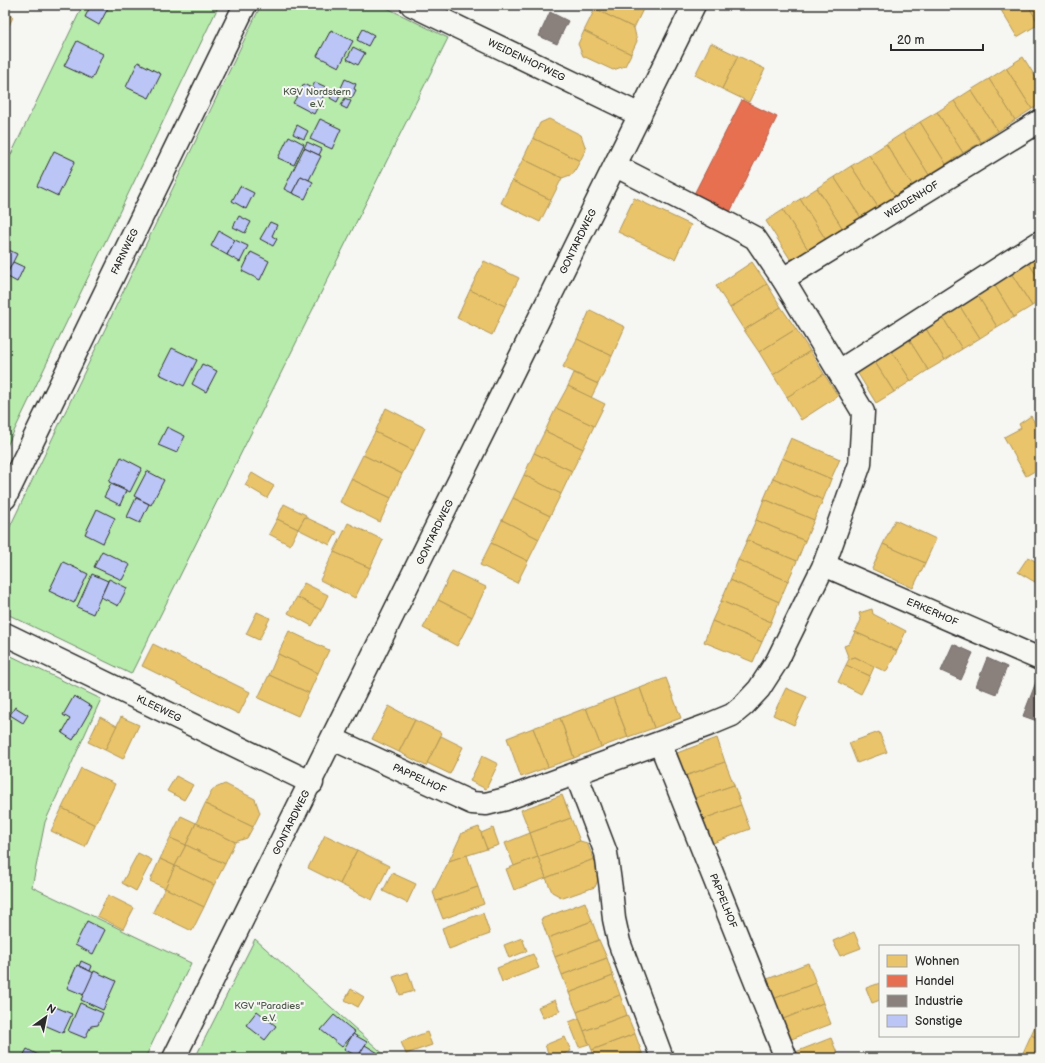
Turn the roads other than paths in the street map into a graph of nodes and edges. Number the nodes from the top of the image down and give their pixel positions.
1 (245, 5) edge
2 (412, 5) edge
3 (694, 5) edge
4 (640, 115) junction
5 (1040, 121) edge
6 (616, 166) junction
7 (1040, 242) edge
8 (782, 279) junction
9 (839, 371) junction
10 (5, 498) edge
11 (824, 565) junction
12 (5, 634) edge
13 (1040, 659) edge
14 (333, 739) junction
15 (660, 743) junction
16 (576, 774) junction
17 (312, 783) junction
18 (174, 1058) edge
19 (662, 1058) edge
20 (786, 1058) edge

1 - 10 street, FARNWEG
2 - 4 street, WEIDENHOFWEG
3 - 4 street, GONTARDWEG
4 - 6 street, GONTARDWEG
5 - 8 street, WEIDENHOF
6 - 8 street
6 - 14 street, GONTARDWEG
7 - 9 street
8 - 9 street
9 - 11 street
11 - 13 street, ERKERHOF
11 - 15 street, PAPPELHOF
12 - 17 street, KLEEWEG
14 - 16 street, PAPPELHOF
14 - 17 street, GONTARDWEG
15 - 16 street, PAPPELHOF
15 - 20 street, PAPPELHOF
16 - 19 street
17 - 18 street, GONTARDWEG

